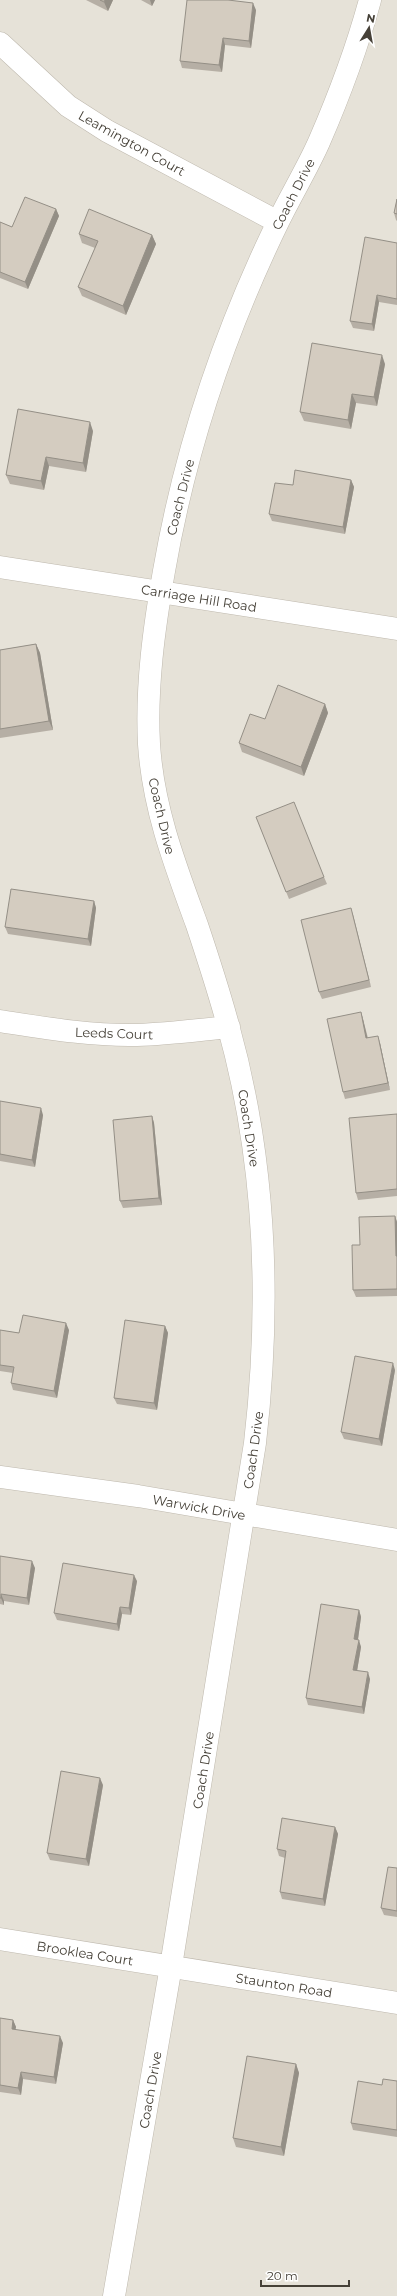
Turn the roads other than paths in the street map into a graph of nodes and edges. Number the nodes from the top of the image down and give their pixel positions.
1 (370, 0) edge
2 (0, 43) edge
3 (278, 222) junction
4 (0, 567) edge
5 (160, 592) junction
6 (397, 629) edge
7 (0, 1021) edge
8 (229, 1027) junction
9 (0, 1477) edge
10 (244, 1515) junction
11 (397, 1540) edge
12 (0, 1939) edge
13 (171, 1966) junction
14 (397, 2003) edge
15 (114, 2296) edge

1 - 3 street, Coach Drive
2 - 3 street, Leamington Court
3 - 5 street, Coach Drive
4 - 5 street, Carriage Hill Road
5 - 6 street, Carriage Hill Road
5 - 8 street, Coach Drive
7 - 8 street, Leeds Court
8 - 10 street, Coach Drive
9 - 10 street, Warwick Drive
10 - 11 street, Warwick Drive
10 - 13 street, Coach Drive
12 - 13 street, Brooklea Court
13 - 14 street, Staunton Road
13 - 15 street, Coach Drive

